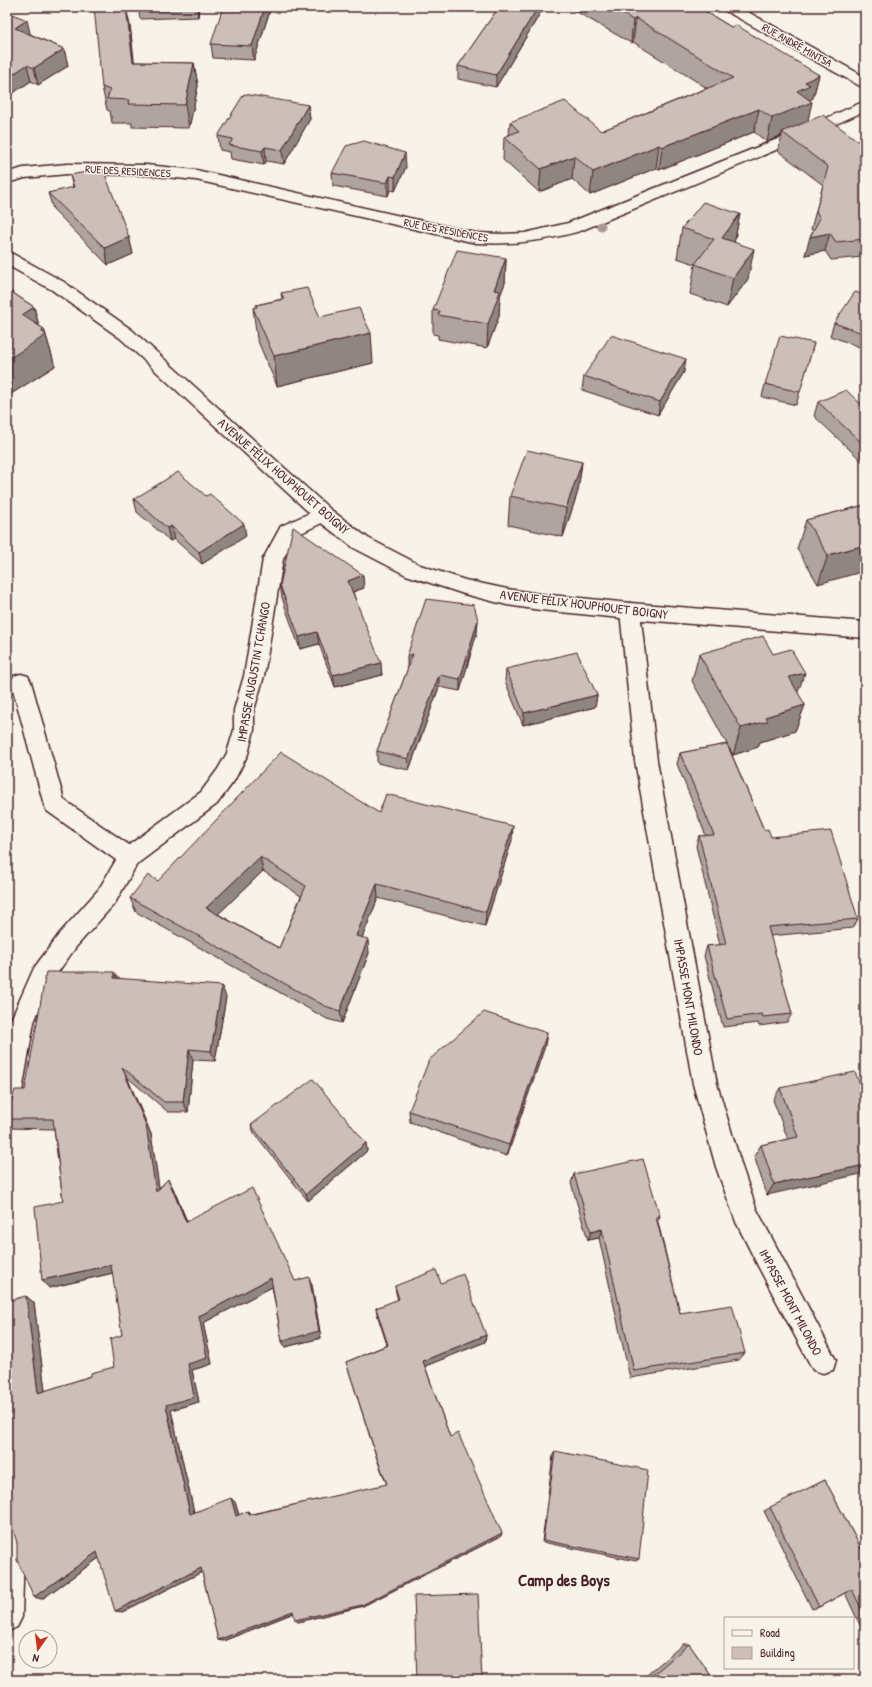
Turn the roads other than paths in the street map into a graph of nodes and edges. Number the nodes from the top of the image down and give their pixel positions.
1 (729, 7) edge
2 (865, 83) edge
3 (865, 105) edge
4 (7, 178) edge
5 (7, 258) edge
6 (323, 514) junction
7 (630, 611) junction
8 (865, 630) edge
9 (21, 682) dead end
10 (129, 857) junction
11 (7, 1109) edge
12 (823, 1360) dead end
13 (7, 1533) edge
14 (7, 1618) edge

1 - 2 street, RUE ANDRÉ MINTSA
3 - 4 street, RUE DES RESIDENCES
5 - 6 street, AVENUE FÉLIX HOUPHOUET BOIGNY
6 - 7 street, AVENUE FÉLIX HOUPHOUET BOIGNY
6 - 10 street, IMPASSE AUGUSTIN TCHANGO
7 - 8 street, AVENUE FÉLIX HOUPHOUET BOIGNY
7 - 12 street, IMPASSE MONT MILONDO
9 - 10 street
10 - 11 street, IMPASSE AUGUSTIN TCHANGO
13 - 14 street

